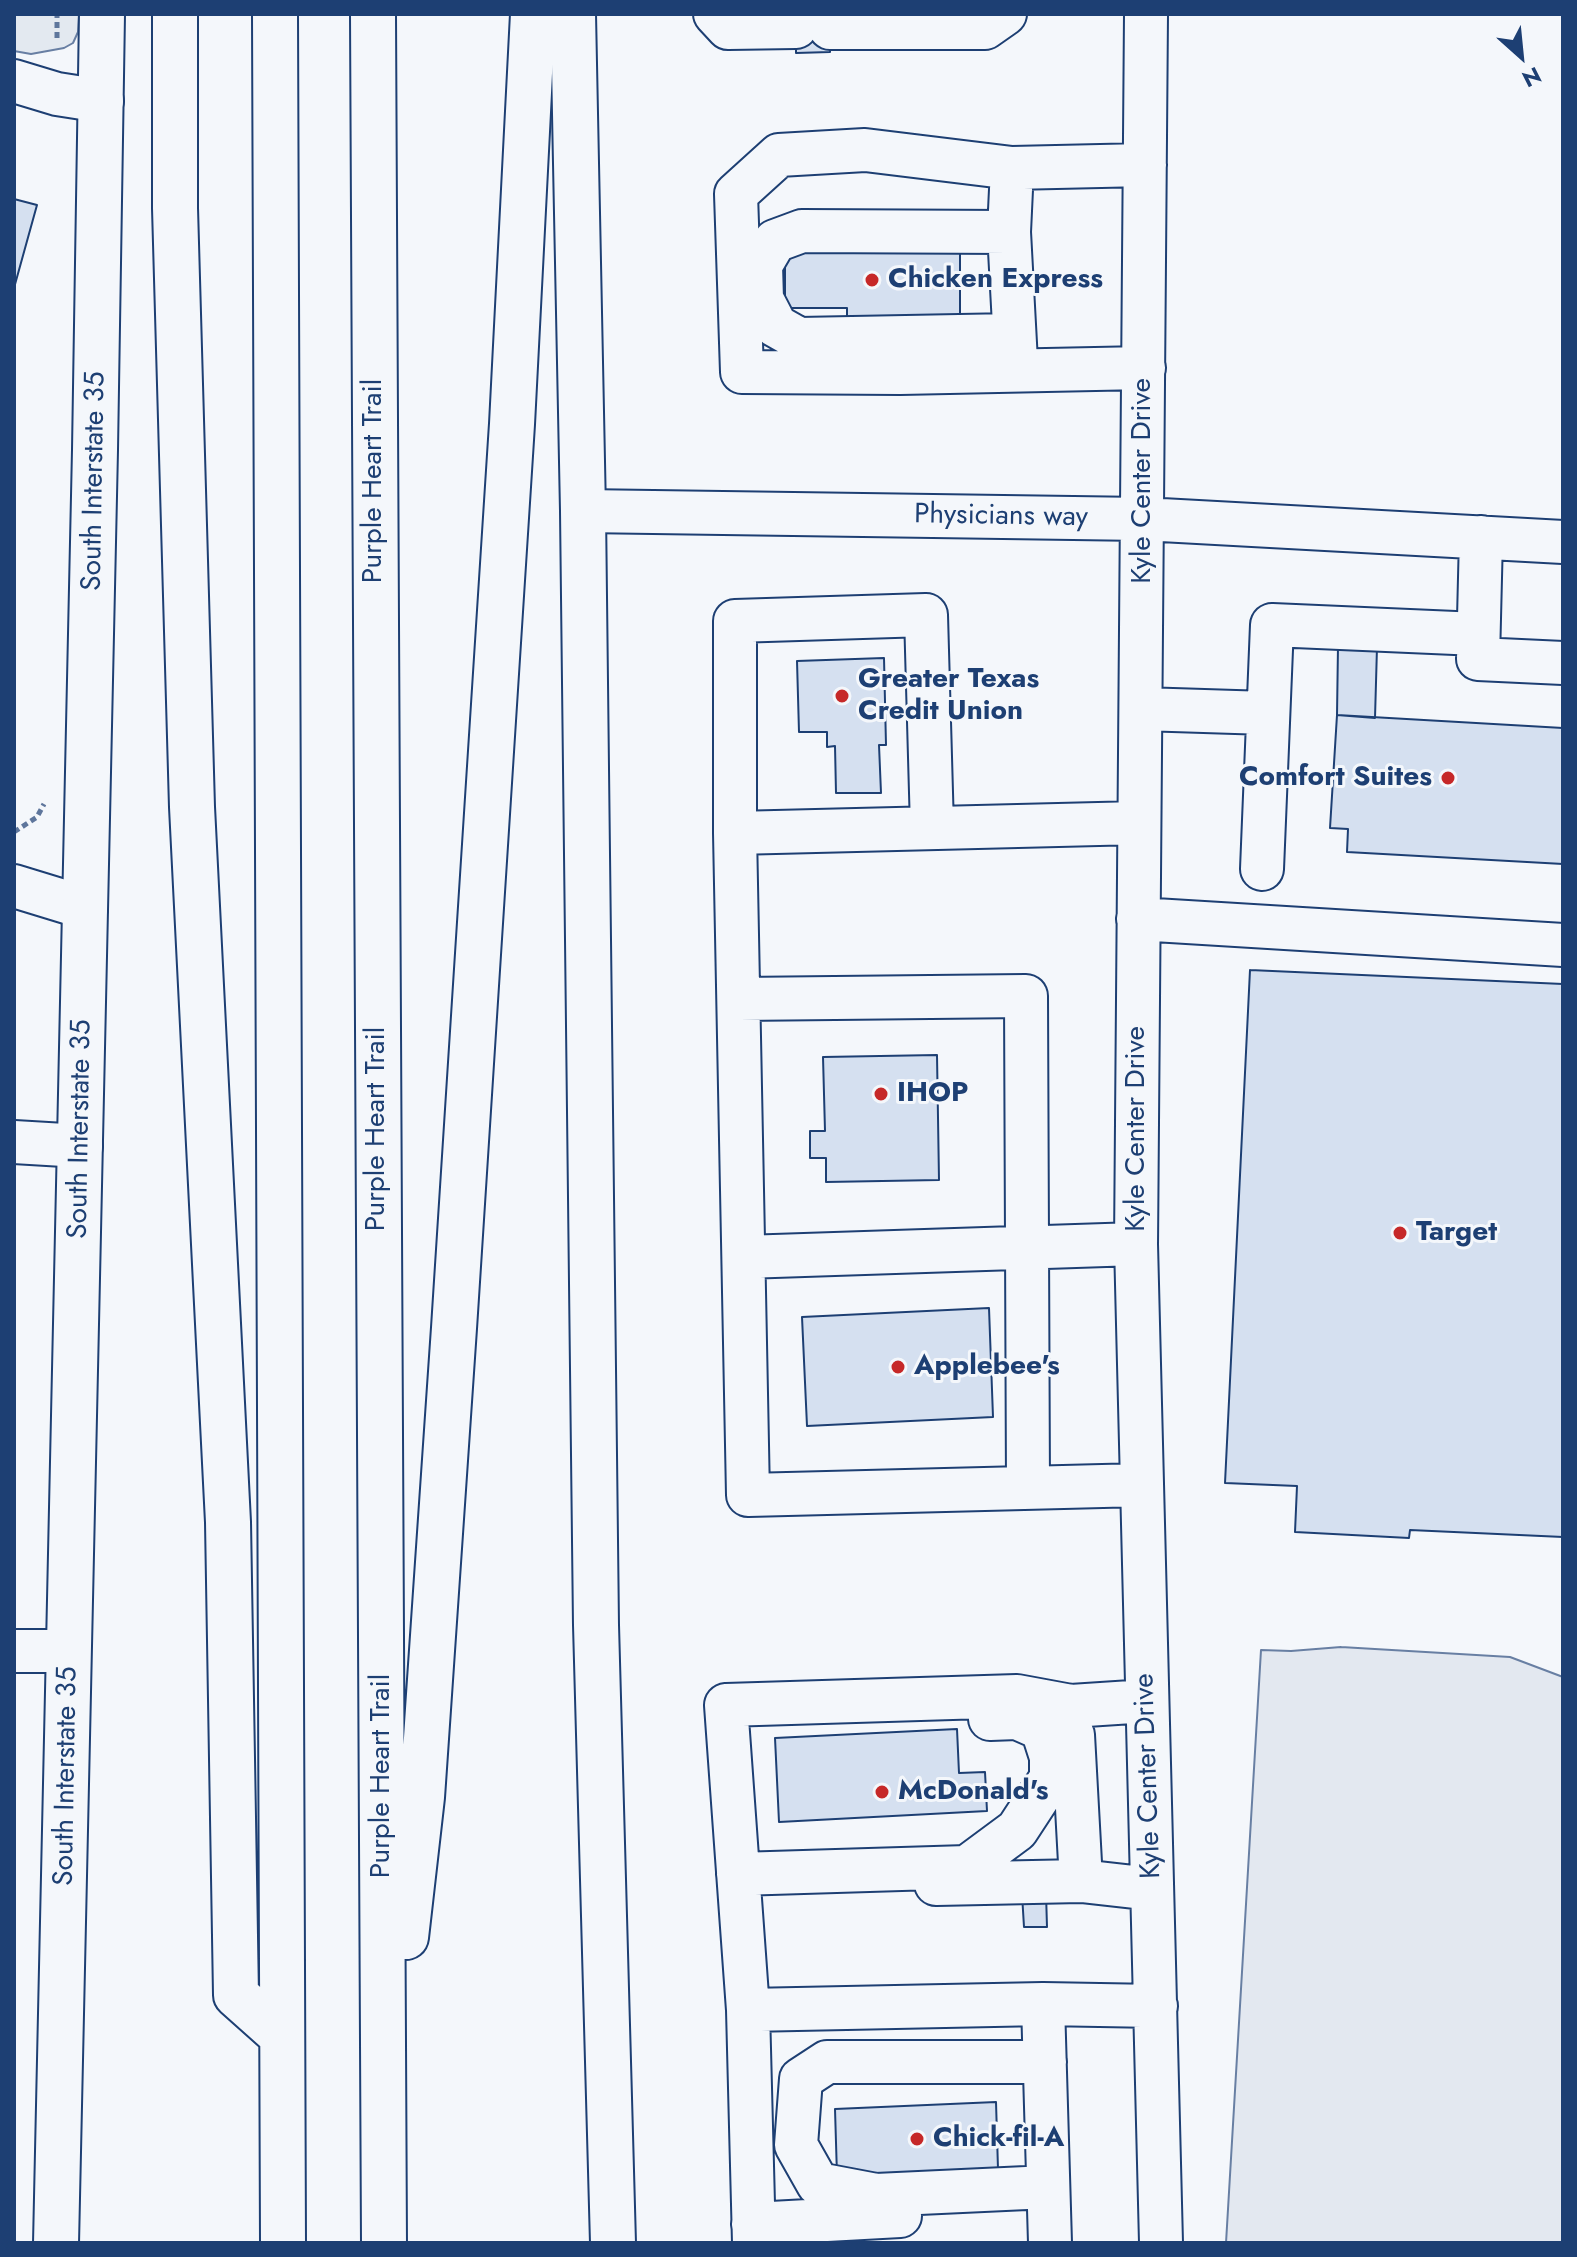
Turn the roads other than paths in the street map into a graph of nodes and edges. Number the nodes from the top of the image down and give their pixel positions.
1 (102, 14) edge
2 (175, 14) edge
3 (275, 14) edge
4 (373, 14) edge
5 (533, 14) edge
6 (573, 14) edge
7 (715, 14) edge
8 (1005, 14) edge
9 (1146, 14) edge
10 (14, 81) edge
11 (102, 101) junction
12 (1145, 165) junction
13 (1012, 168) junction
14 (1009, 232) junction
15 (1015, 353) junction
16 (1144, 368) junction
17 (583, 511) junction
18 (1143, 519) junction
19 (1481, 537) junction
20 (1563, 542) edge
21 (1478, 634) junction
22 (1563, 663) edge
23 (1141, 709) junction
24 (1267, 713) junction
25 (1139, 823) junction
26 (932, 828) junction
27 (735, 833) junction
28 (1262, 869) dead end
29 (14, 886) edge
30 (86, 908) junction
31 (1138, 919) junction
32 (1563, 945) edge
33 (739, 999) junction
34 (14, 1142) edge
35 (81, 1146) junction
36 (1136, 1244) junction
37 (1027, 1248) junction
38 (744, 1257) junction
39 (1142, 1485) junction
40 (1028, 1488) junction
41 (14, 1651) edge
42 (69, 1651) junction
43 (1147, 1701) junction
44 (1071, 1706) junction
45 (728, 1732) junction
46 (739, 1881) junction
47 (1081, 1881) junction
48 (1152, 1889) junction
49 (1043, 2004) junction
50 (1156, 2006) junction
51 (748, 2010) junction
52 (282, 2036) junction
53 (1045, 2062) junction
54 (384, 2130) junction
55 (1049, 2213) edge
56 (753, 2233) edge
57 (56, 2243) edge
58 (283, 2243) edge
59 (384, 2243) edge
60 (613, 2243) edge
61 (1161, 2243) edge

1 - 11 main road, South Interstate 35
2 - 52 main road
3 - 52 main road
4 - 54 main road, Purple Heart Trail
5 - 54 main road
6 - 17 main road
7 - 8 street
9 - 12 street, Kyle Center Drive
10 - 11 street
11 - 30 main road, South Interstate 35
12 - 13 street
12 - 16 street, Kyle Center Drive
13 - 14 street
13 - 15 street
14 - 15 street
14 - 15 street
15 - 16 street
16 - 18 street, Kyle Center Drive
17 - 18 street, Physicians way
17 - 60 main road
18 - 19 street, Physicians way
18 - 23 street, Kyle Center Drive
19 - 20 street, Physicians way
19 - 21 street
21 - 22 street
21 - 24 street
23 - 24 street
23 - 25 street, Kyle Center Drive
24 - 28 street
25 - 26 street
25 - 31 street, Kyle Center Drive
26 - 27 street
26 - 27 street
27 - 33 street
29 - 30 street
30 - 35 main road, South Interstate 35
31 - 32 street
31 - 36 street, Kyle Center Drive
33 - 37 street
33 - 38 street
34 - 35 street
35 - 42 main road, South Interstate 35
36 - 37 street
36 - 39 street, Kyle Center Drive
37 - 38 street
37 - 40 street
38 - 40 street
39 - 40 street
39 - 43 street, Kyle Center Drive
41 - 42 street
42 - 57 main road, South Interstate 35
43 - 44 street
43 - 48 street, Kyle Center Drive
44 - 45 street
44 - 47 street
45 - 46 street
45 - 46 street
46 - 47 street
46 - 51 street
47 - 48 street
48 - 50 street, Kyle Center Drive
49 - 50 street
49 - 51 street
49 - 53 street
50 - 61 street, Kyle Center Drive
51 - 56 street
52 - 58 main road
53 - 55 street
53 - 55 street
54 - 59 main road, Purple Heart Trail
55 - 56 street

